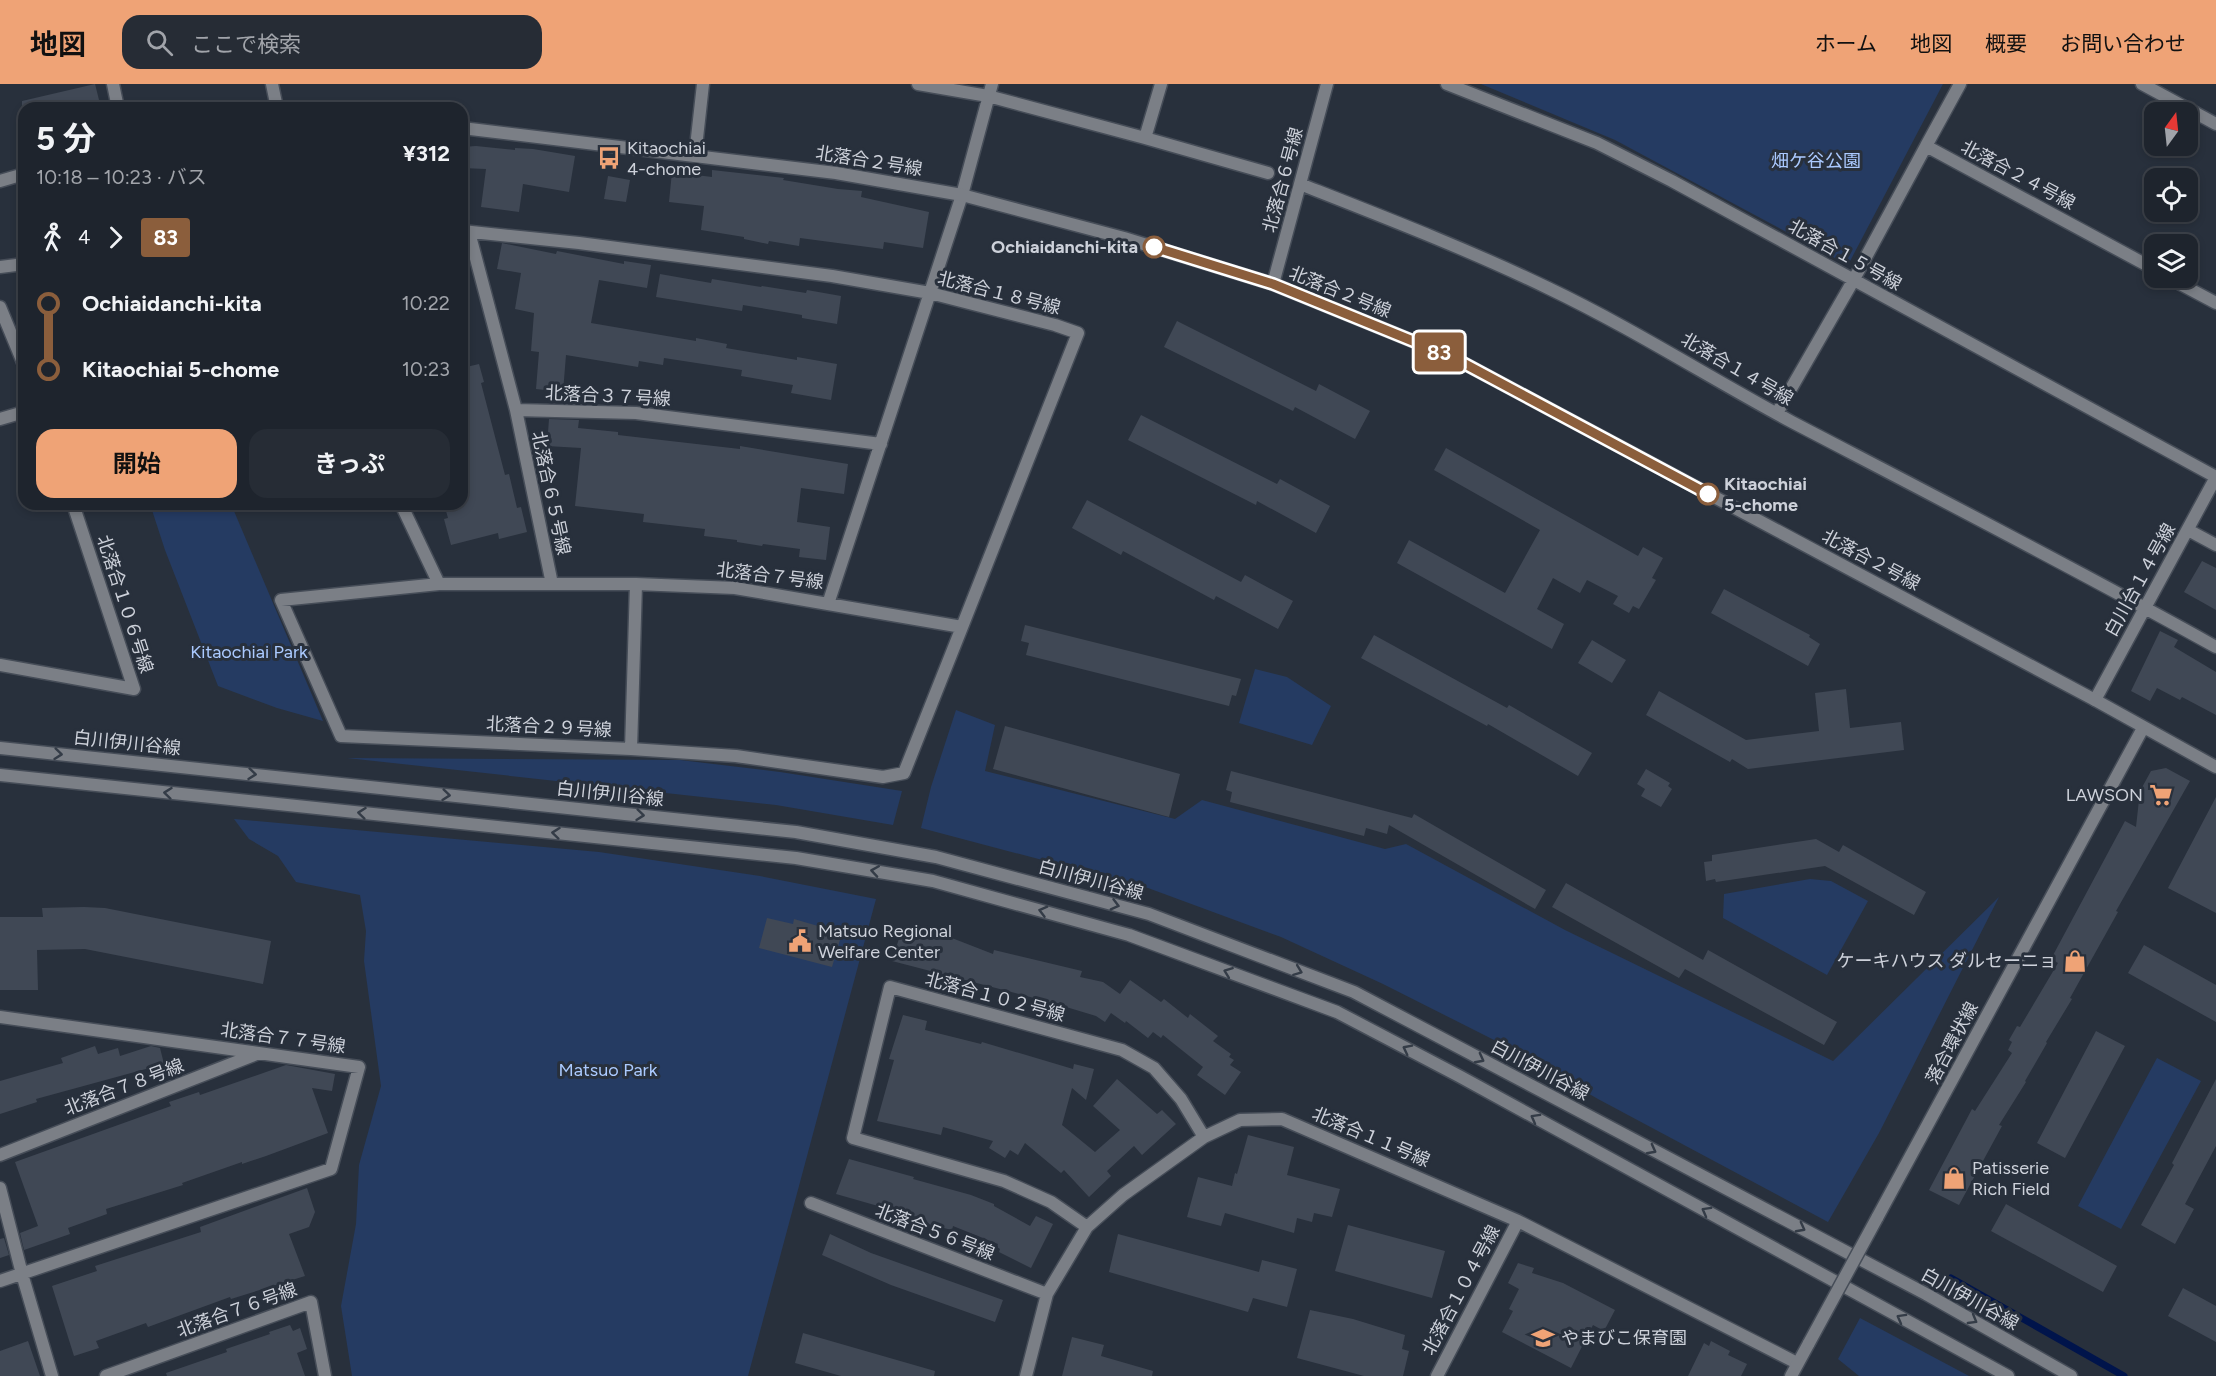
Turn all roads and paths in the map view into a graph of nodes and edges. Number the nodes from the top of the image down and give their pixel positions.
1 (113, 84) edge
2 (272, 84) edge
3 (703, 84) edge
4 (918, 84) edge
5 (1161, 84) edge
6 (1327, 84) edge
7 (1447, 84) edge
8 (1960, 84) edge
9 (2142, 84) edge
10 (990, 90) edge
11 (117, 102) edge
12 (276, 102) edge
13 (2216, 124) edge
14 (468, 129) edge
15 (697, 138) dead end
16 (1145, 138) junction
17 (1926, 146) junction
18 (1268, 173) dead end
19 (18, 176) edge
20 (0, 181) edge
21 (1300, 184) junction
22 (962, 195) junction
23 (468, 231) edge
24 (468, 242) edge
25 (2144, 264) edge
26 (18, 265) edge
27 (0, 267) edge
28 (1853, 281) junction
29 (1273, 284) junction
30 (2188, 288) edge
31 (930, 293) junction
32 (2216, 303) edge
33 (0, 307) edge
34 (18, 350) edge
35 (516, 410) junction
36 (18, 414) edge
37 (1777, 414) junction
38 (0, 419) edge
39 (881, 444) junction
40 (2216, 477) edge
41 (75, 510) edge
42 (404, 510) edge
43 (2188, 530) junction
44 (2216, 545) edge
45 (440, 584) junction
46 (552, 584) junction
47 (636, 584) junction
48 (828, 604) junction
49 (2145, 608) junction
50 (962, 627) junction
51 (2216, 647) edge
52 (0, 665) edge
53 (2095, 700) junction
54 (2143, 728) junction
55 (0, 748) edge
56 (631, 749) junction
57 (2216, 767) edge
58 (0, 775) edge
59 (0, 1017) edge
60 (261, 1053) junction
61 (1204, 1137) junction
62 (0, 1155) edge
63 (0, 1188) edge
64 (811, 1203) dead end
65 (1518, 1221) junction
66 (1087, 1227) junction
67 (22, 1274) junction
68 (0, 1281) edge
69 (1047, 1294) junction
70 (1797, 1363) junction
71 (52, 1376) edge
72 (106, 1376) edge
73 (325, 1376) edge
74 (1026, 1376) edge
75 (1437, 1376) edge
76 (1791, 1376) edge
77 (2008, 1376) edge
78 (2071, 1376) edge

1 - 11 street
2 - 12 street
3 - 15 street
4 - 10 street
5 - 16 street
6 - 21 street, 北落合６号線
7 - 28 street, 北落合１５号線
8 - 17 street
9 - 13 street
10 - 16 street
10 - 22 street, 北落合７号線
14 - 22 street, 北落合２号線
16 - 18 street
17 - 25 street, 北落合２４号線
17 - 28 street
19 - 20 street
21 - 29 street, 北落合６号線
21 - 37 street, 北落合１４号線
22 - 29 street, 北落合２号線
22 - 31 street, 北落合７号線
23 - 31 street, 北落合１８号線
24 - 35 street
26 - 27 street
28 - 37 street
28 - 40 street, 北落合１５号線
29 - 53 street, 北落合２号線
30 - 32 street
31 - 39 street, 北落合７号線
31 - 50 street, 北落合１８号線
33 - 34 street
35 - 39 street, 北落合３７号線
35 - 46 street, 北落合６５号線
36 - 38 street
37 - 49 street, 北落合１４号線
39 - 48 street, 北落合７号線
40 - 43 street, 白川台１４号線
41 - 52 street, 北落合１０６号線
42 - 45 street
43 - 44 street
43 - 49 street, 白川台１４号線
45 - 46 street, 北落合７号線
45 - 56 street, 北落合２９号線
46 - 47 street, 北落合７号線
47 - 48 street, 北落合７号線
47 - 56 street
48 - 50 street
49 - 51 street, 北落合１４号線
49 - 53 street, 白川台１４号線
50 - 56 street, 北落合２９号線
53 - 54 street, 北落合２号線
54 - 57 street, 北落合２号線
54 - 70 street, 落合環状線, bridge
55 -> 78 street, 白川伊川谷線
77 -> 58 street
59 - 60 street, 北落合７７号線
60 - 62 street, 北落合７８号線
60 - 67 street, 北落合７７号線
61 - 65 street, 北落合１１号線
61 - 66 street, 北落合１１号線
61 - 66 street, 北落合１０２号線
63 - 67 street
64 - 69 street, 北落合５６号線
65 - 70 street, 北落合１１号線
65 - 75 street, 北落合１０４号線
66 - 69 street, 北落合１１号線
67 - 68 street, 北落合７７号線
67 - 71 street
69 - 74 street, 北落合１１号線
70 - 76 street, 落合環状線
72 - 73 street, 北落合７６号線

